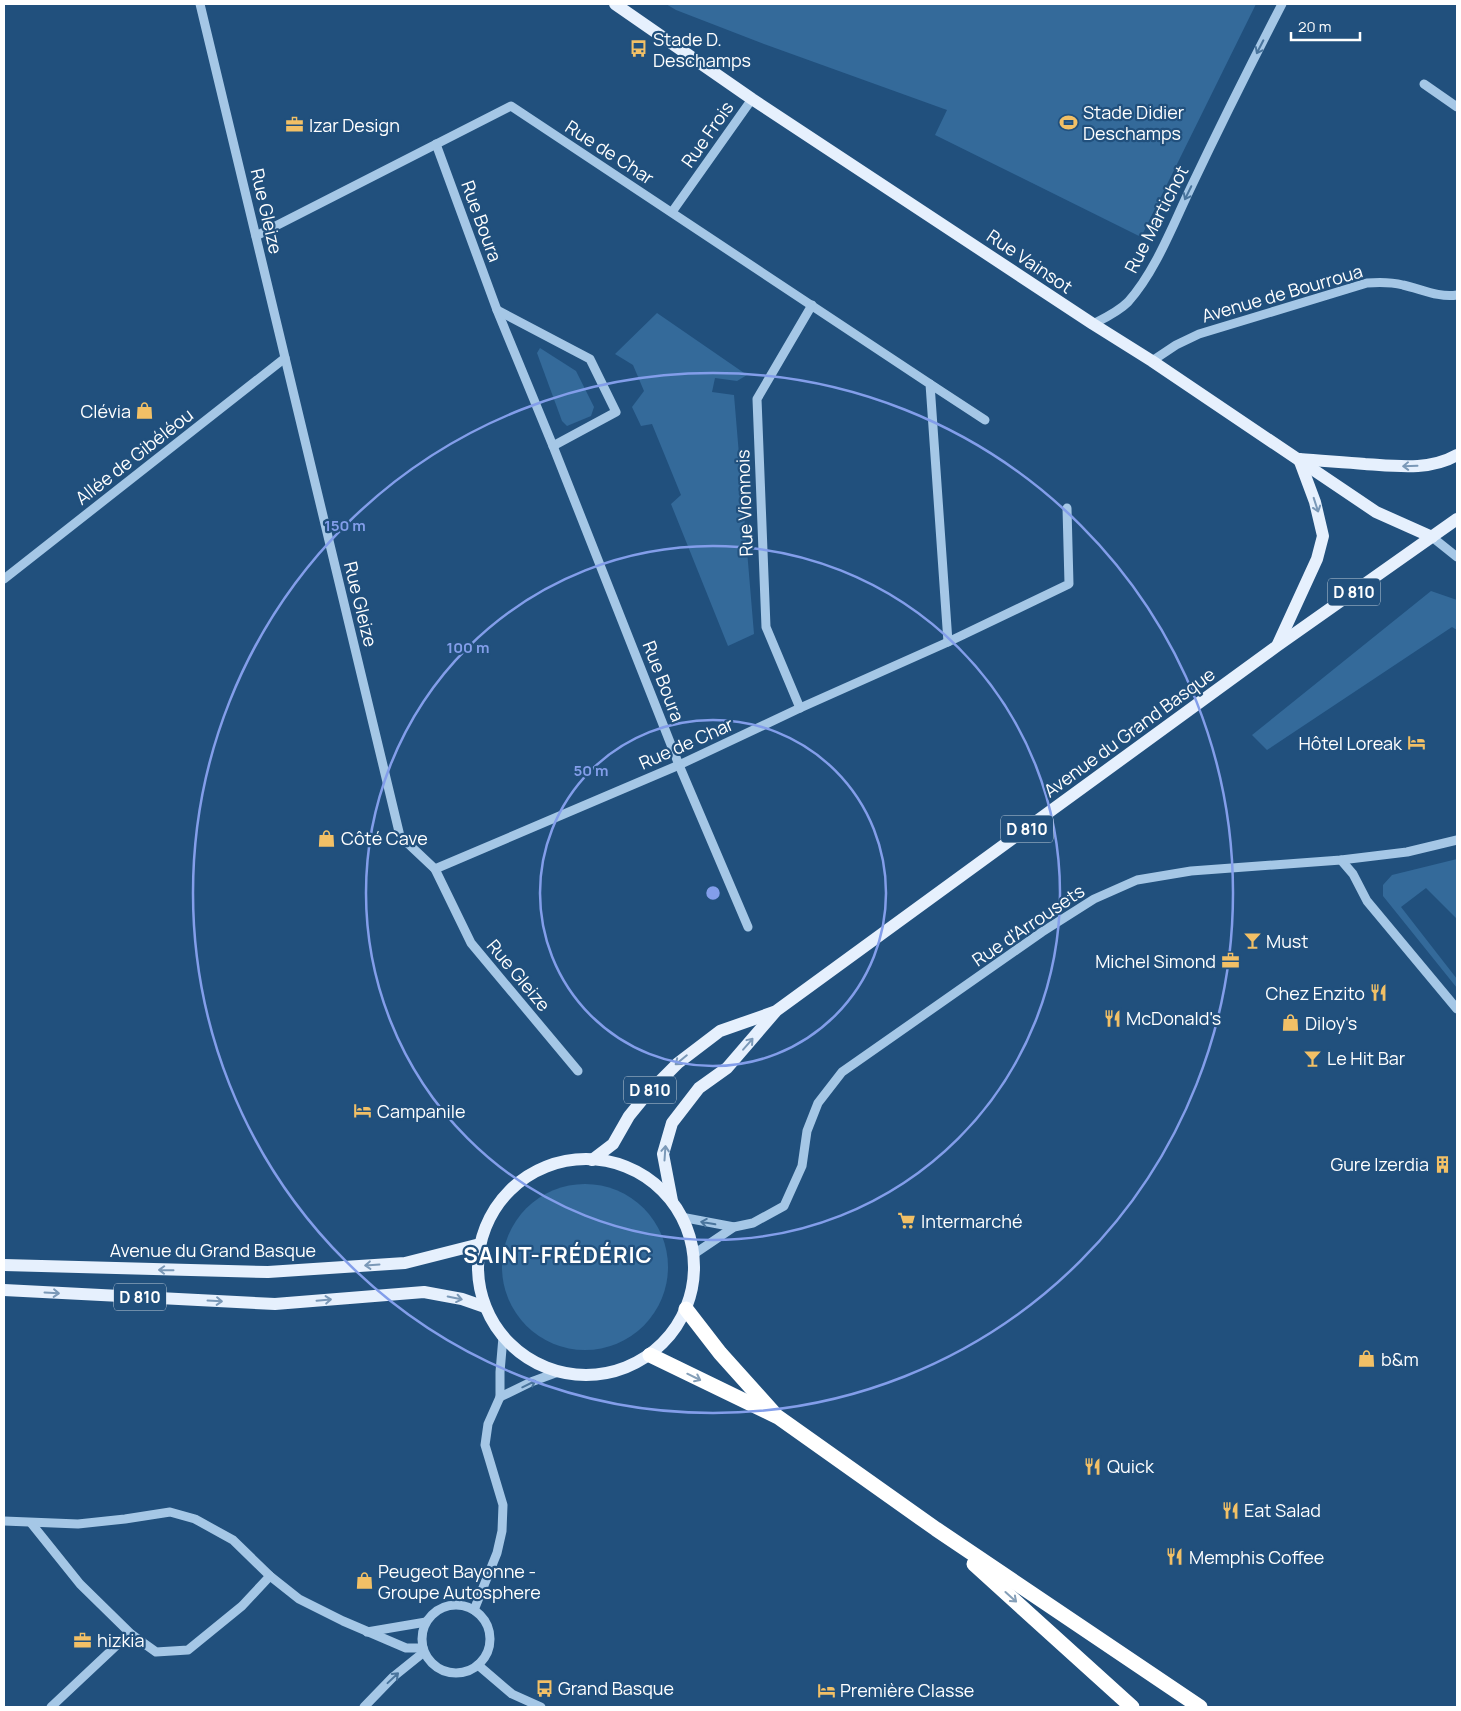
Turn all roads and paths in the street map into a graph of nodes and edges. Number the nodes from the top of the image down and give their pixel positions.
1 (200, 4) edge
2 (615, 4) edge
3 (1282, 4) edge
4 (1424, 84) dead end
5 (752, 99) junction
6 (1457, 107) edge
7 (436, 144) junction
8 (672, 212) junction
9 (256, 236) junction
10 (1457, 295) edge
11 (812, 305) junction
12 (497, 310) junction
13 (1093, 324) junction
14 (285, 358) junction
15 (1152, 361) junction
16 (930, 384) junction
17 (985, 420) dead end
18 (554, 446) junction
19 (1457, 455) edge
20 (1299, 459) junction
21 (1067, 508) dead end
22 (1457, 519) edge
23 (1432, 537) junction
24 (1457, 556) edge
25 (4, 579) edge
26 (948, 642) junction
27 (1277, 646) junction
28 (800, 708) junction
29 (679, 765) junction
30 (1457, 840) edge
31 (1342, 860) junction
32 (435, 869) junction
33 (748, 927) dead end
34 (1457, 1009) edge
35 (776, 1011) junction
36 (578, 1071) dead end
37 (592, 1160) junction
38 (672, 1201) junction
39 (681, 1217) junction
40 (734, 1227) junction
41 (480, 1244) junction
42 (694, 1254) junction
43 (4, 1266) edge
44 (4, 1290) edge
45 (485, 1307) junction
46 (686, 1309) junction
47 (503, 1337) junction
48 (650, 1355) junction
49 (558, 1372) junction
50 (500, 1397) junction
51 (778, 1417) junction
52 (4, 1521) edge
53 (31, 1523) junction
54 (936, 1529) junction
55 (270, 1576) junction
56 (474, 1610) junction
57 (426, 1622) junction
58 (367, 1632) junction
59 (131, 1634) junction
60 (423, 1650) junction
61 (478, 1665) junction
62 (1175, 1689) junction
63 (51, 1707) edge
64 (364, 1707) edge
65 (541, 1707) edge
66 (1132, 1707) edge
67 (1200, 1707) edge
68 (1210, 1707) edge

1 - 9 street, Rue Gleize
2 - 5 main road, Rue Vainsot
3 -> 13 street, Rue Martichot
4 - 6 street
5 - 8 street, Rue Frois
5 - 13 main road, Rue Vainsot
7 - 8 street, Rue de Char
7 - 9 street, Rue de Char
7 - 12 street, Rue Boura
8 - 11 street, Rue de Char
9 - 14 street, Rue Gleize
10 - 15 street, Avenue de Bourroua
11 - 16 street, Rue de Char
11 - 28 street, Rue Vionnois
12 - 18 street, Rue Boura
12 - 18 street
13 - 15 main road, Rue Vainsot
14 - 25 street, Allée de Gibéléou
14 - 32 street, Rue Gleize
15 - 20 main road, Rue Vainsot
16 - 17 street, Rue de Char
16 - 26 street
18 - 29 street, Rue Boura
19 -> 20 main road
20 - 23 main road, Rue Vainsot
20 -> 27 main road
21 - 26 street, Rue de Char
22 - 23 main road, D 810
23 - 24 street
23 - 27 main road, Avenue du Grand Basque / D 810
26 - 28 street, Rue de Char
27 - 35 main road, Avenue du Grand Basque / D 810
28 - 29 street, Rue de Char
29 - 32 street, Rue de Char
29 - 33 street, Rue Boura
30 - 31 street, Rue d'Arrousets
31 - 34 street
31 - 40 street, Rue d'Arrousets
32 - 36 street, Rue Gleize
35 -> 37 main road, Avenue du Grand Basque / D 810
38 -> 35 main road, Avenue du Grand Basque / D 810
37 - 38 main road
37 - 41 main road
38 - 39 main road
40 -> 39 street, Rue d'Arrousets
39 - 42 main road
40 - 42 street, Rue d'Arrousets
41 -> 43 main road, Avenue du Grand Basque / D 810
41 - 45 main road
42 - 46 main road
44 -> 45 main road, D 810
45 - 47 main road
46 - 48 main road
46 - 51 highway
47 - 49 main road
47 - 50 street
48 - 49 main road
48 -> 51 highway
50 -> 49 street
50 - 56 street
51 - 54 highway
52 - 53 street
53 - 55 street
53 - 59 street
54 - 62 highway
54 -> 66 highway
55 - 58 street
55 - 59 street
56 - 57 street
56 - 61 street
57 - 58 street
57 - 60 street
58 - 60 street
59 - 63 street
60 - 61 street
64 -> 60 street
61 - 65 street
62 - 67 highway
62 - 68 highway

